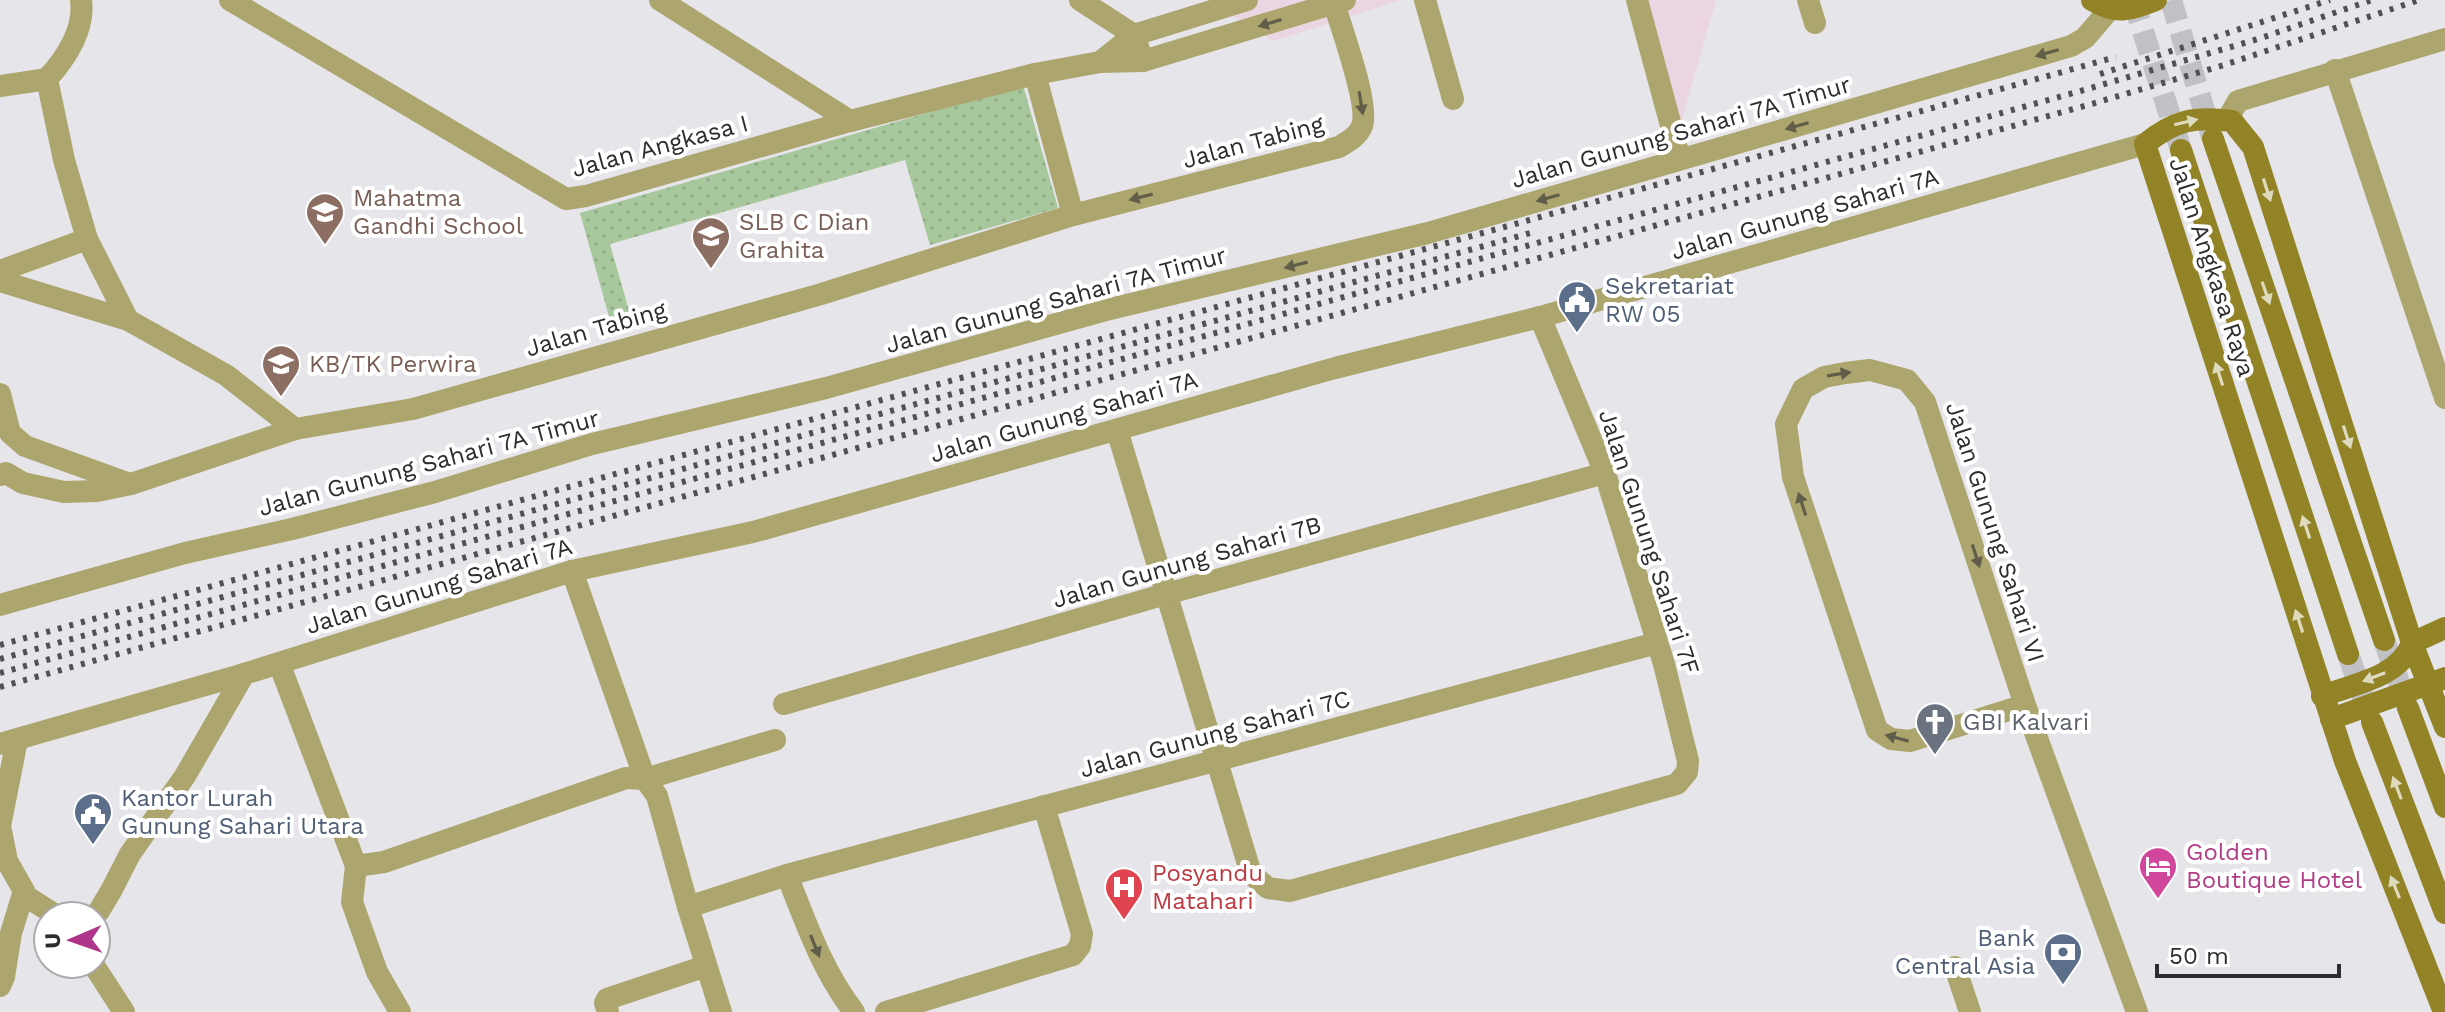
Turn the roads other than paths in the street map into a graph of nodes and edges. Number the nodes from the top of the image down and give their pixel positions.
1 (81, 0) edge
2 (230, 0) edge
3 (660, 0) edge
4 (1080, 0) edge
5 (1247, 0) edge
6 (1425, 0) edge
7 (1637, 0) edge
8 (1808, 0) edge
9 (2156, 0) edge
10 (1340, 2) edge
11 (2100, 5) edge
12 (1815, 23) dead end
13 (1134, 35) junction
14 (2445, 39) edge
15 (1143, 61) junction
16 (1100, 62) junction
17 (2335, 70) junction
18 (1035, 74) junction
19 (47, 79) junction
20 (0, 86) edge
21 (1453, 99) dead end
22 (850, 121) junction
23 (2232, 121) junction
24 (2213, 139) tunnel mouth
25 (2145, 144) junction
26 (1677, 148) dead end
27 (2181, 150) tunnel mouth
28 (1073, 215) junction
29 (87, 239) junction
30 (0, 271) edge
31 (0, 281) edge
32 (1540, 317) junction
33 (128, 320) junction
34 (0, 394) edge
35 (2445, 398) edge
36 (295, 429) junction
37 (1117, 430) junction
38 (25, 446) junction
39 (1605, 473) junction
40 (3, 474) edge
41 (131, 484) junction
42 (572, 571) junction
43 (1166, 594) junction
44 (0, 605) edge
45 (2445, 628) edge
46 (2384, 640) tunnel mouth
47 (1657, 643) junction
48 (2412, 643) junction
49 (2348, 654) tunnel mouth
50 (279, 663) junction
51 (244, 674) junction
52 (2437, 681) edge
53 (2322, 696) junction
54 (784, 704) dead end
55 (2025, 705) junction
56 (2408, 708) tunnel mouth
57 (2331, 719) junction
58 (2372, 722) tunnel mouth
59 (2445, 727) edge
60 (775, 740) dead end
61 (9, 742) edge
62 (1216, 760) junction
63 (645, 779) junction
64 (1044, 806) junction
65 (2445, 807) edge
66 (356, 866) junction
67 (787, 875) junction
68 (24, 895) junction
69 (32, 900) edge
70 (105, 900) edge
71 (688, 907) junction
72 (2445, 913) edge
73 (706, 966) junction
74 (1955, 967) dead end
75 (103, 980) edge
76 (0, 986) edge
77 (124, 1012) edge
78 (400, 1012) edge
79 (608, 1012) edge
80 (721, 1012) edge
81 (854, 1012) edge
82 (886, 1012) edge
83 (1970, 1012) edge
84 (2137, 1012) edge
85 (2444, 1012) edge

1 - 19 street
2 - 22 street, Jalan Angkasa I
3 - 22 street
4 - 13 street
5 - 13 street, Jalan Angkasa I
6 - 21 street
7 - 26 street
8 - 12 street
9 - 11 main road
10 -> 15 street, Jalan Angkasa I
10 -> 28 street, Jalan Tabing
11 -> 44 street, Jalan Gunung Sahari 7A Timur
13 - 15 street
13 - 16 street, Jalan Angkasa I
14 - 17 street
15 - 16 street, Jalan Angkasa I
16 - 18 street, Jalan Angkasa I
17 - 23 street
17 - 35 street
18 - 22 street, Jalan Angkasa I
18 - 28 street
19 - 20 street
19 - 29 street
25 -> 23 main road, Jalan Angkasa Raya
23 -> 48 main road
24 -> 46 main road, Jalan Angkasa Raya
25 - 32 street, Jalan Gunung Sahari 7A
53 -> 25 main road, Jalan Angkasa Raya
49 -> 27 main road, Jalan Angkasa Raya
28 - 36 street, Jalan Tabing
29 - 30 street
29 - 33 street
31 - 33 street
32 - 37 street, Jalan Gunung Sahari 7A
32 - 39 street, Jalan Gunung Sahari 7F
33 - 36 street
34 - 38 street
36 - 41 street, Jalan Tabing
37 - 42 street, Jalan Gunung Sahari 7A
37 - 43 street
38 - 40 street, Jalan Tabing
38 - 41 street
39 - 43 street, Jalan Gunung Sahari 7B
39 - 47 street, Jalan Gunung Sahari 7F
40 - 41 street, Jalan Tabing
42 - 50 street, Jalan Gunung Sahari 7A
42 - 63 street
43 - 54 street, Jalan Gunung Sahari 7B
43 - 62 street
45 - 48 main road
47 - 62 street, Jalan Gunung Sahari 7C
47 - 62 street, Jalan Gunung Sahari 7F
48 - 52 main road
48 -> 53 main road
50 - 51 street, Jalan Gunung Sahari 7A
50 - 66 street
51 - 61 street, Jalan Gunung Sahari 7A
51 - 70 street
52 - 57 main road
52 - 59 main road
53 - 57 main road, Jalan Angkasa Raya
55 -> 55 street, Jalan Gunung Sahari VI
55 - 84 street, Jalan Gunung Sahari VI
56 - 65 main road
85 -> 57 main road, Jalan Angkasa Raya
72 -> 58 main road
60 - 63 street
61 - 68 street
62 - 64 street, Jalan Gunung Sahari 7C
63 - 66 street
63 - 71 street
64 - 67 street, Jalan Gunung Sahari 7C
64 - 82 street
66 - 78 street
67 - 71 street, Jalan Gunung Sahari 7C
67 -> 81 street
68 - 69 street
68 - 76 street
71 - 73 street
73 - 79 street
73 - 80 street
74 - 83 street
75 - 77 street

